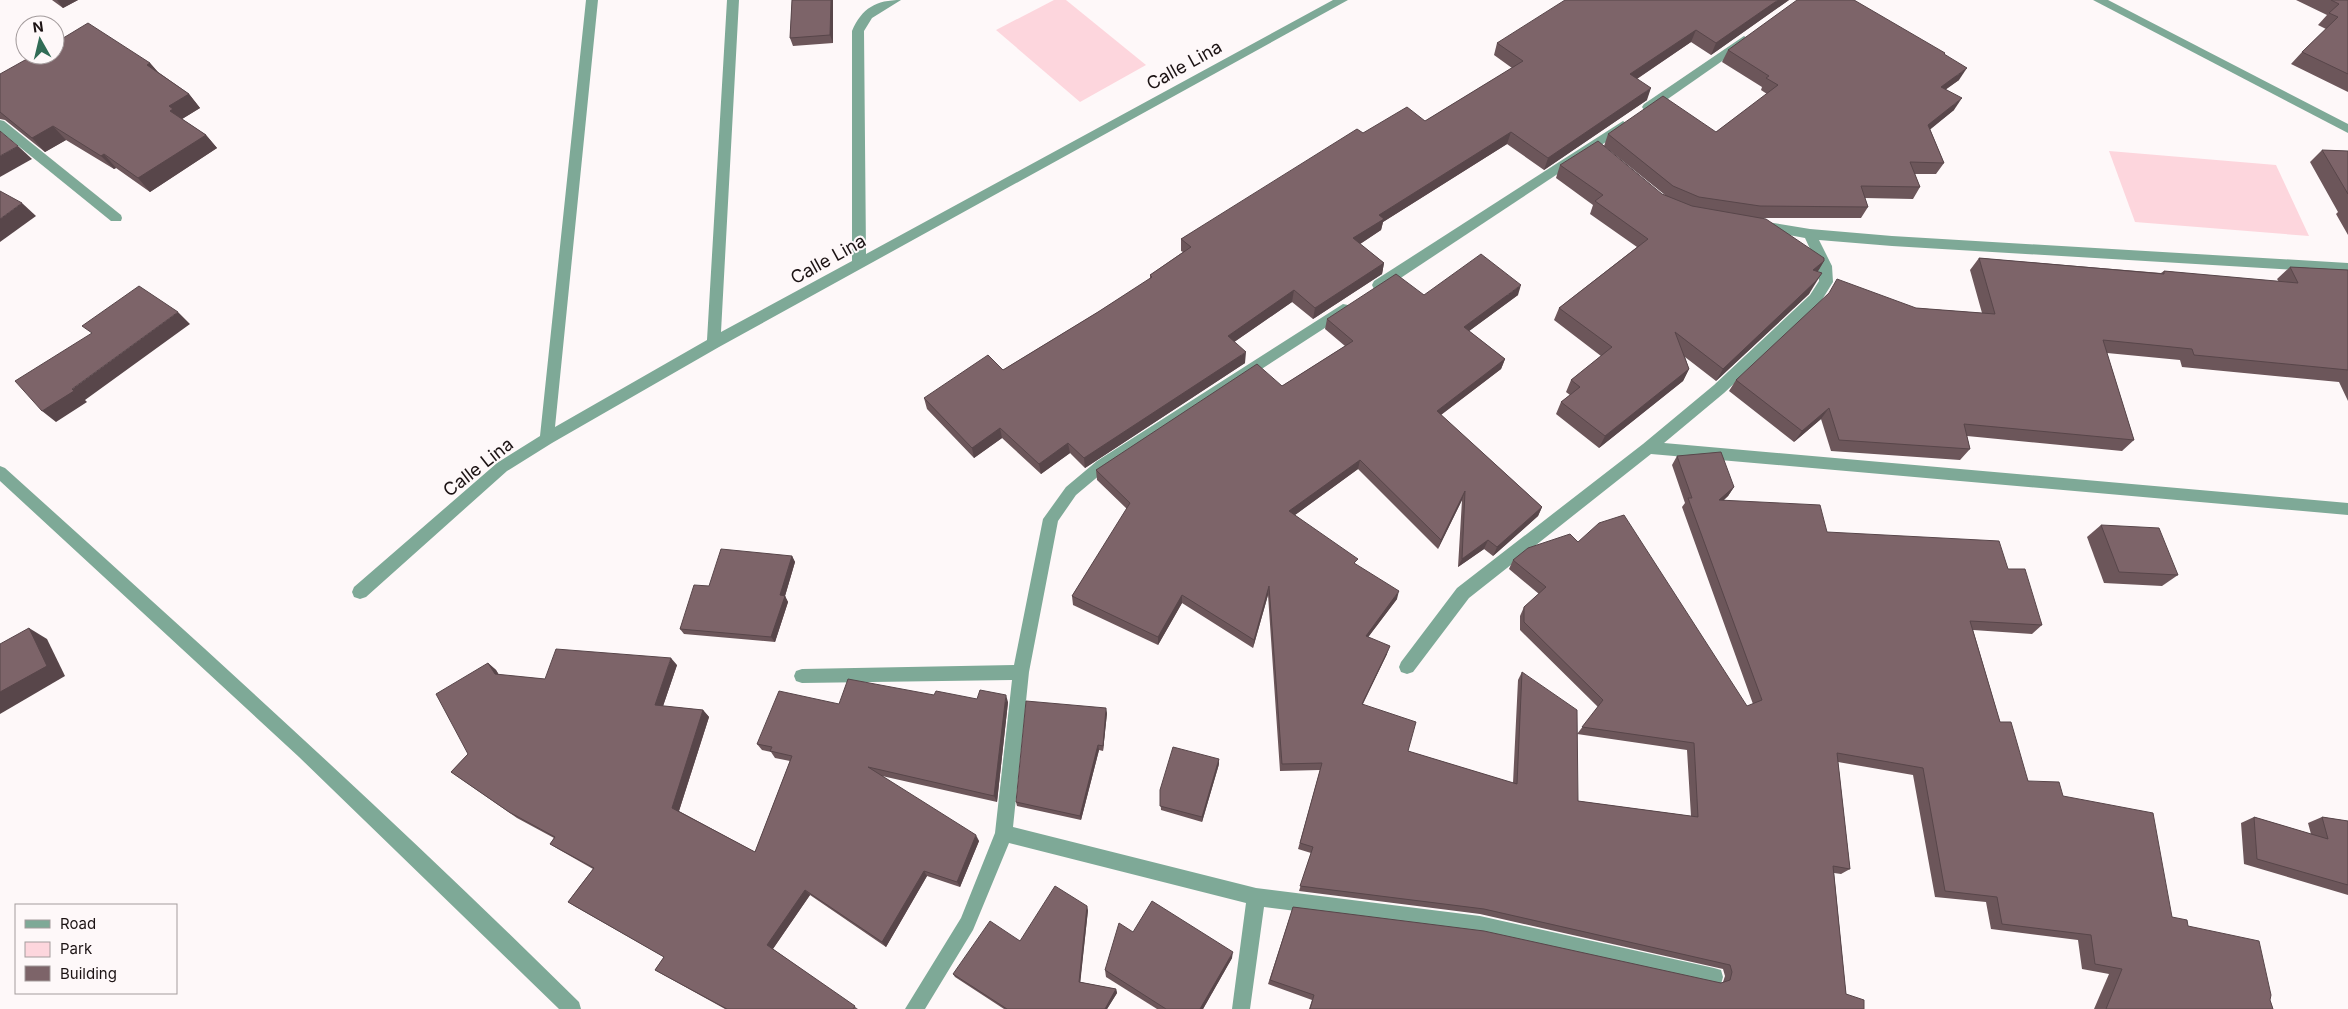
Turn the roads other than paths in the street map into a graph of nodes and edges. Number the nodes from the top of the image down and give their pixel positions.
1 (592, 0) edge
2 (733, 0) edge
3 (895, 0) edge
4 (1342, 0) edge
5 (2099, 0) edge
6 (1752, 34) edge
7 (0, 124) edge
8 (2348, 129) edge
9 (116, 218) dead end
10 (1746, 224) edge
11 (1810, 234) junction
12 (859, 264) junction
13 (2348, 268) edge
14 (1368, 292) edge
15 (1351, 303) edge
16 (714, 343) junction
17 (547, 439) junction
18 (1648, 448) junction
19 (0, 472) edge
20 (2348, 509) edge
21 (360, 592) dead end
22 (1407, 667) dead end
23 (1022, 672) junction
24 (802, 676) dead end
25 (1004, 833) junction
26 (1256, 897) junction
27 (1714, 977) edge
28 (572, 1009) edge
29 (914, 1009) edge
30 (1241, 1009) edge

1 - 17 street
2 - 16 street
3 - 12 street
4 - 12 street, Calle Lina
5 - 8 street
6 - 14 street
7 - 9 street
10 - 11 street
11 - 13 street
11 - 18 street
12 - 16 street, Calle Lina
15 - 23 street
16 - 17 street, Calle Lina
17 - 21 street, Calle Lina
18 - 20 street
18 - 22 street
19 - 28 street
23 - 24 street
23 - 25 street
25 - 26 street
25 - 29 street
26 - 27 street
26 - 30 street

